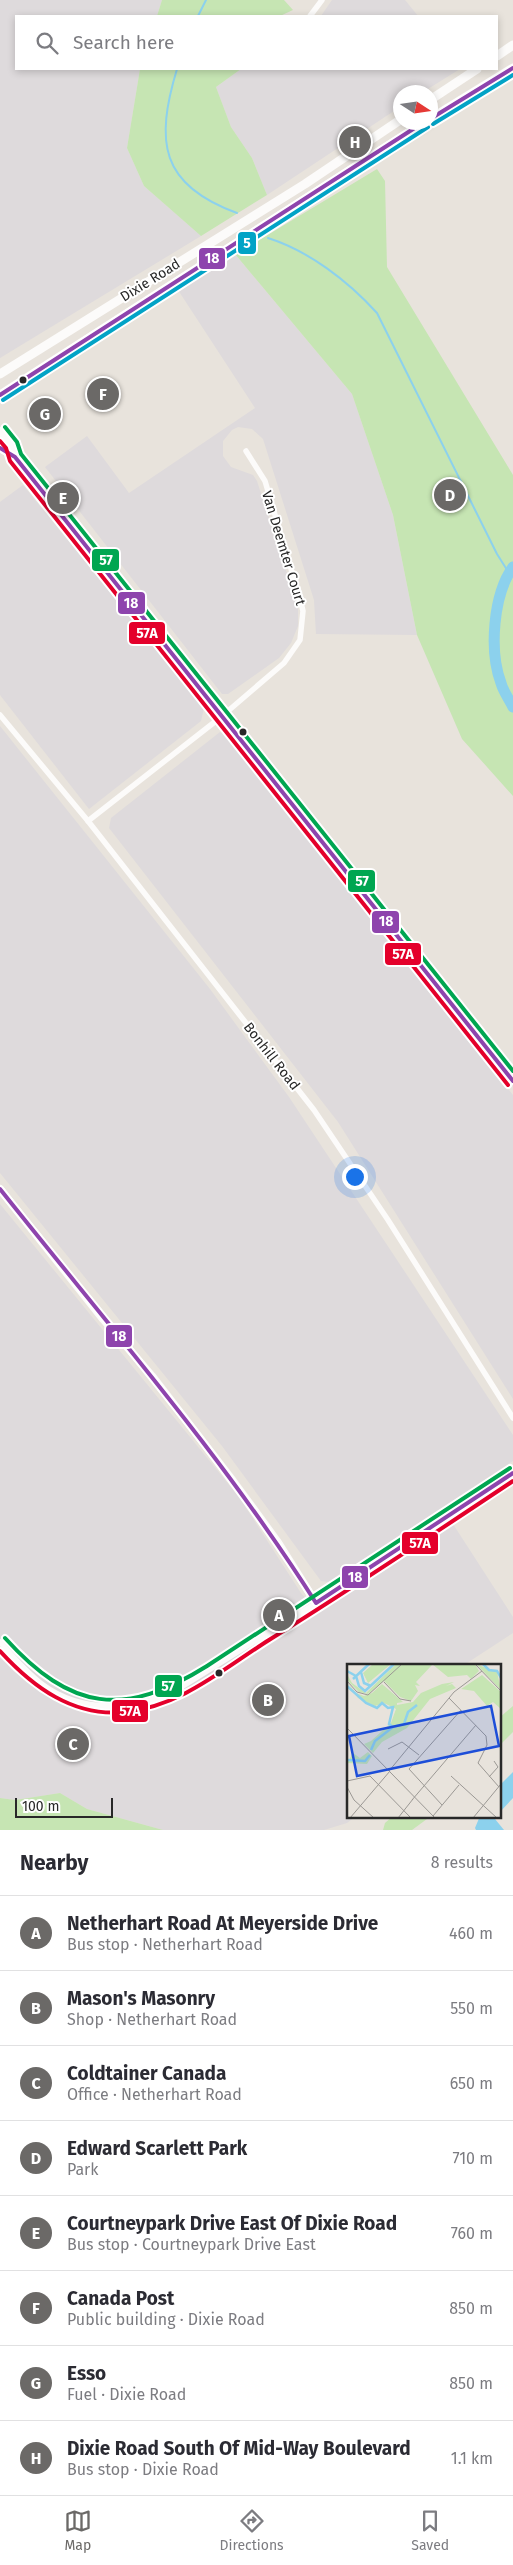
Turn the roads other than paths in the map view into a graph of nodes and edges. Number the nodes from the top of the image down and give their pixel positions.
1 (322, 0) edge
2 (311, 15) edge
3 (513, 45) edge
4 (498, 55) edge
5 (513, 68) edge
6 (475, 70) edge
7 (438, 95) edge
8 (438, 114) edge
9 (393, 125) edge
10 (414, 130) edge
11 (305, 184) junction
12 (312, 196) junction
13 (226, 233) junction
14 (234, 245) junction
15 (2, 372) edge
16 (0, 395) edge
17 (0, 430) edge
18 (0, 448) edge
19 (246, 451) dead end
20 (15, 457) junction
21 (0, 715) edge
22 (222, 717) junction
23 (88, 821) junction
24 (513, 1081) edge
25 (0, 1189) edge
26 (513, 1418) edge
27 (513, 1473) edge
28 (316, 1604) junction
29 (0, 1642) edge

1 - 2 street
3 - 4 main road
5 - 8 main road
6 - 7 main road
9 - 11 main road, Dixie Road
10 - 12 main road, Dixie Road
11 - 12 main road
11 - 13 main road, Dixie Road
12 - 14 main road, Dixie Road
13 - 14 main road
13 - 15 main road, Dixie Road
14 - 16 main road, Dixie Road
17 - 20 street
18 - 20 street
19 - 22 street, Van Deemter Court
20 - 22 street
21 - 23 street, Bonhill Road
22 - 23 street, Van Deemter Court
22 - 24 street
23 - 26 street, Bonhill Road
25 - 28 street
27 - 28 street
28 - 29 street

